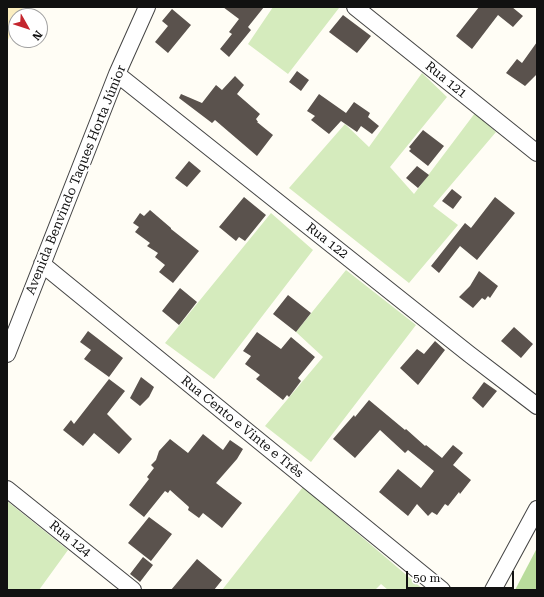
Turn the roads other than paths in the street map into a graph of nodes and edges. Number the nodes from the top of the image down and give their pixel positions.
1 (147, 7) edge
2 (355, 7) edge
3 (117, 74) junction
4 (537, 153) edge
5 (42, 264) junction
6 (7, 354) edge
7 (537, 406) edge
8 (7, 489) edge
9 (537, 509) edge
10 (133, 590) edge
11 (442, 590) edge
12 (493, 590) edge

1 - 3 street, Avenida Benvindo Taques Horta Júnior
2 - 4 street, Rua 121
3 - 5 street, Avenida Benvindo Taques Horta Júnior
3 - 7 street, Rua 122
5 - 6 street, Avenida Benvindo Taques Horta Júnior
5 - 11 street, Rua Cento e Vinte e Três
8 - 10 street, Rua 124
9 - 12 street

